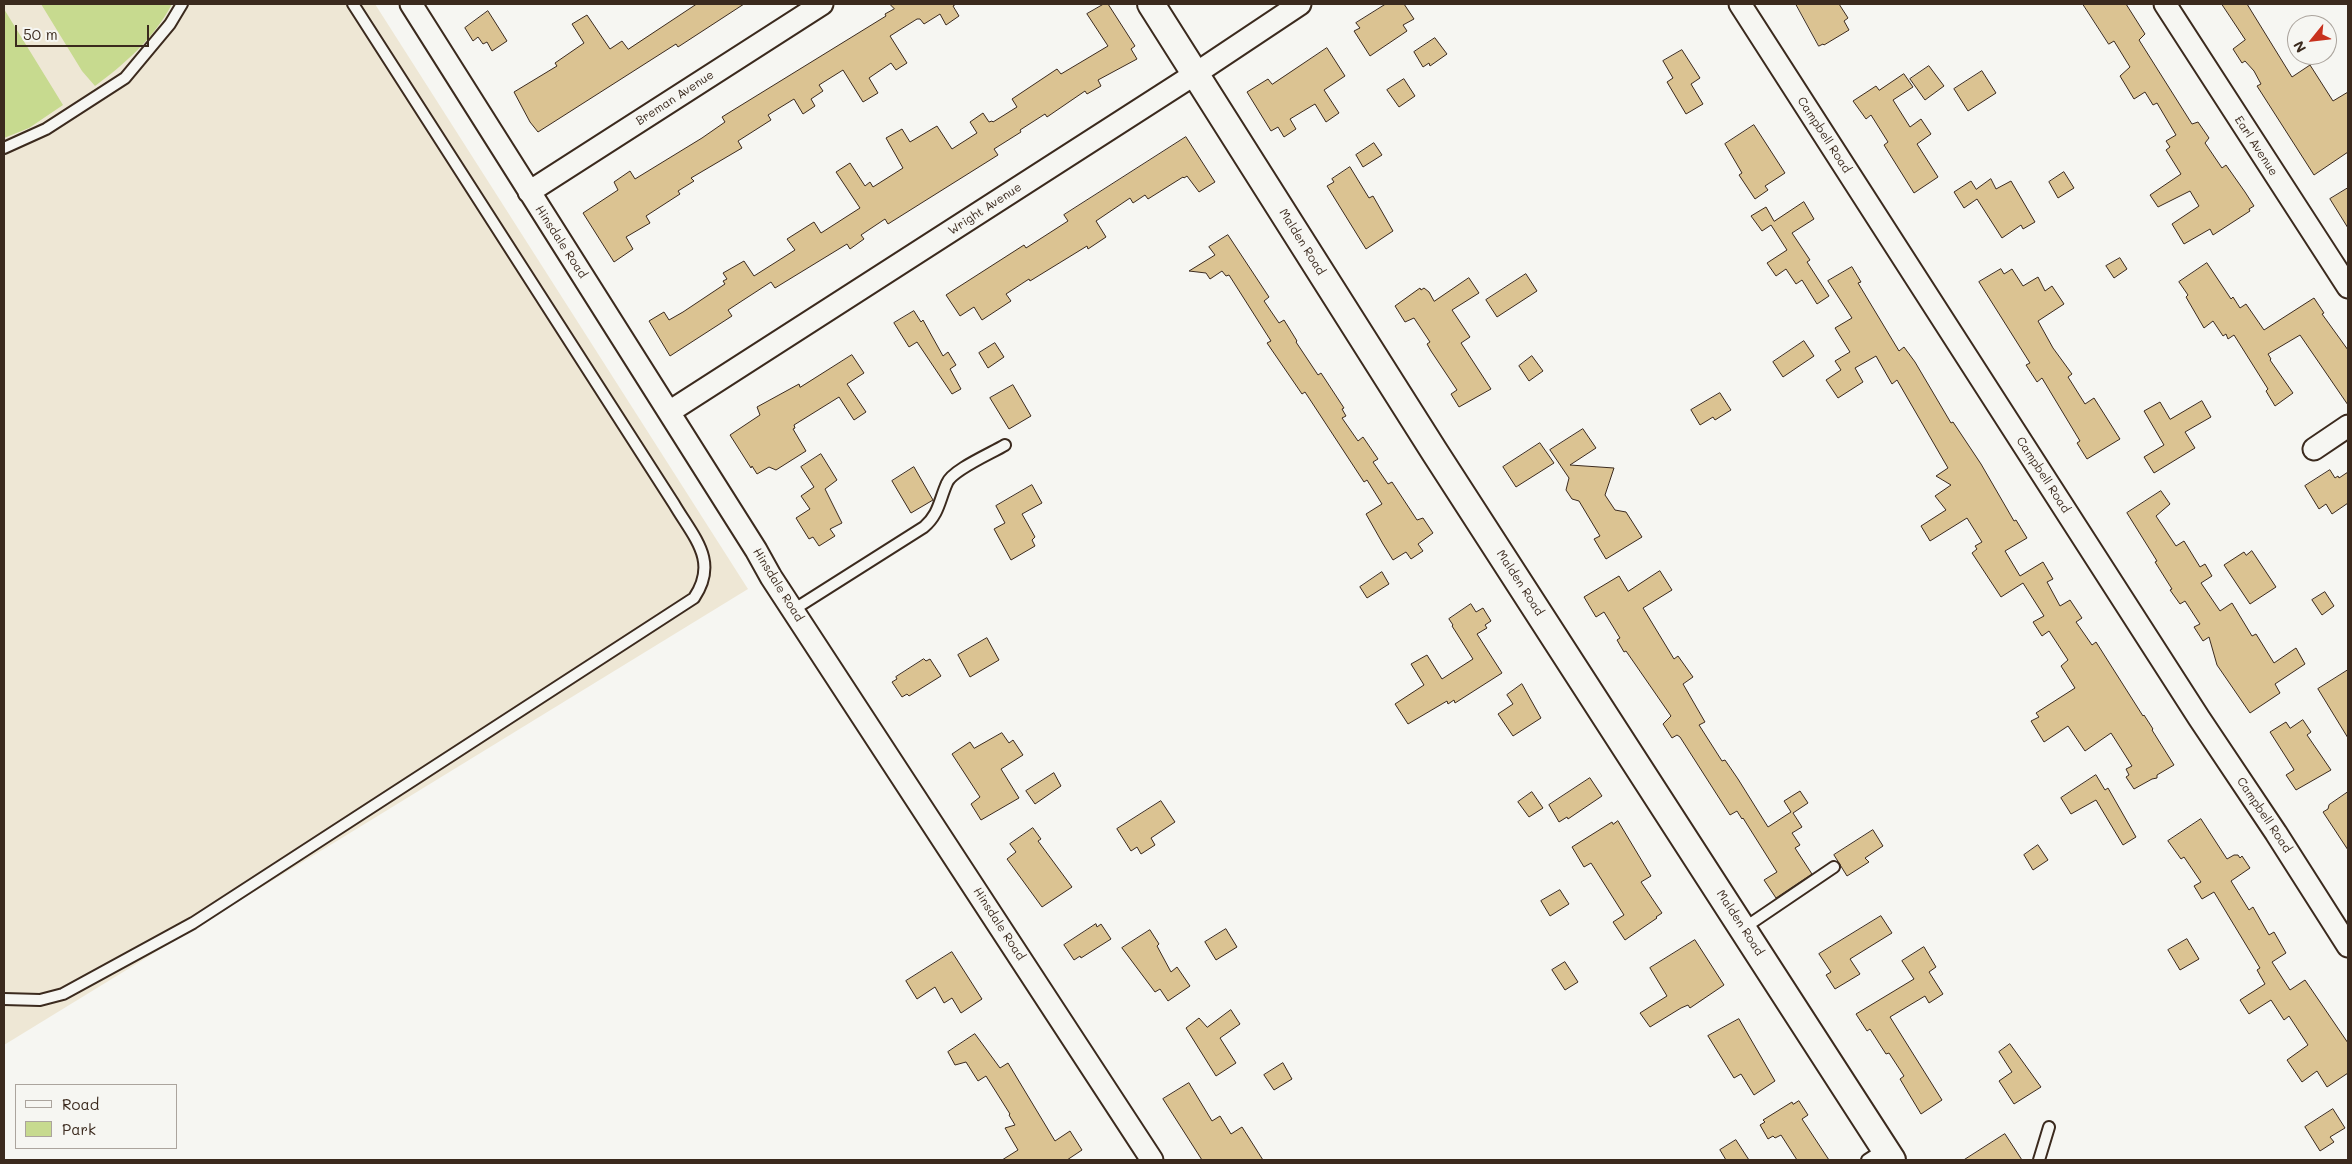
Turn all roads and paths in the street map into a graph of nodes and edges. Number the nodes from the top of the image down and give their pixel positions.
1 (182, 4) edge
2 (353, 4) edge
3 (412, 4) edge
4 (822, 4) edge
5 (1151, 4) edge
6 (1300, 4) edge
7 (1740, 4) edge
8 (2165, 4) edge
9 (1195, 74) junction
10 (4, 148) edge
11 (529, 192) junction
12 (2348, 287) edge
13 (670, 412) junction
14 (2348, 426) edge
15 (1005, 445) dead end
16 (2314, 449) dead end
17 (793, 610) junction
18 (1834, 867) dead end
19 (1743, 928) junction
20 (2348, 946) edge
21 (4, 998) edge
22 (2049, 1128) dead end
23 (1882, 1156) edge
24 (1152, 1160) edge
25 (2039, 1160) edge

1 - 10 lane
2 - 21 lane
3 - 11 street, Hinsdale Road
4 - 11 street, Breman Avenue
5 - 9 street, Malden Road
6 - 9 street, Wright Avenue
7 - 20 street, Campbell Road
8 - 12 street, Earl Avenue
9 - 13 street, Wright Avenue
9 - 19 street, Malden Road
11 - 13 street, Hinsdale Road
13 - 17 street, Hinsdale Road
14 - 16 street
15 - 17 lane
17 - 24 street, Hinsdale Road
18 - 19 lane
19 - 23 street, Malden Road
22 - 25 lane

